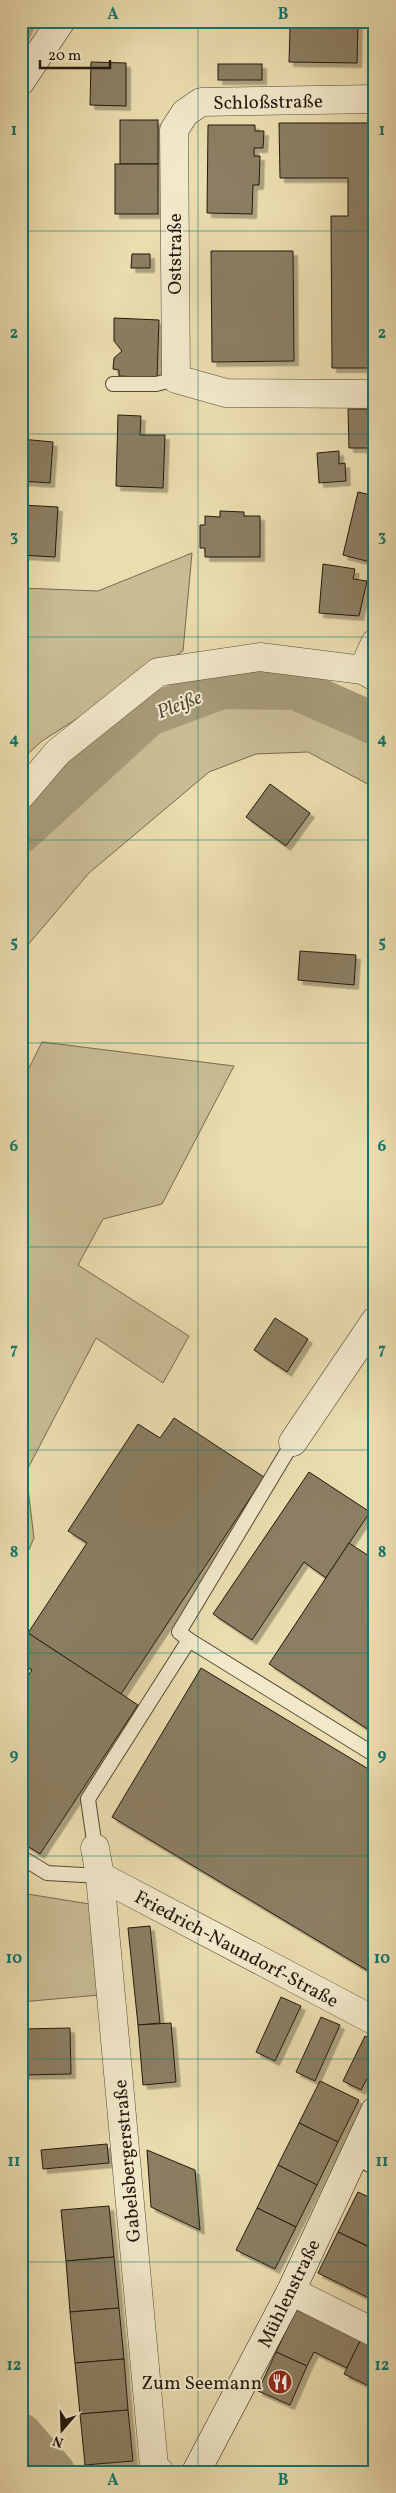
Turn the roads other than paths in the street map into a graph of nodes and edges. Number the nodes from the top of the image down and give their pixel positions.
1 (61, 21) edge
2 (21, 80) edge
3 (375, 99) edge
4 (174, 130) joint
5 (176, 379) junction
6 (113, 384) dead end
7 (375, 394) edge
8 (375, 643) edge
9 (369, 674) edge
10 (21, 795) edge
11 (371, 1334) edge
12 (293, 1442) joint
13 (189, 1640) junction
14 (375, 1756) edge
15 (95, 1848) joint
16 (21, 1857) edge
17 (100, 1876) junction
18 (375, 2021) edge
19 (375, 2111) edge
20 (364, 2162) edge
21 (290, 2291) junction
22 (375, 2333) edge
23 (160, 2472) edge
24 (196, 2472) edge

1 - 2 street
3 - 4 street, Schloßstraße
4 - 5 street, Oststraße
5 - 6 lane
5 - 7 street
8 - 9 street
9 - 10 street
11 - 12 street
12 - 13 lane
13 - 14 lane
13 - 15 lane
15 - 17 street, Gabelsbergerstraße
16 - 17 lane
17 - 18 street, Friedrich-Naundorf-Straße
17 - 23 street, Gabelsbergerstraße
19 - 20 street, Mühlenstraße
20 - 21 street, Mühlenstraße
21 - 22 street
21 - 24 street, Mühlenstraße

